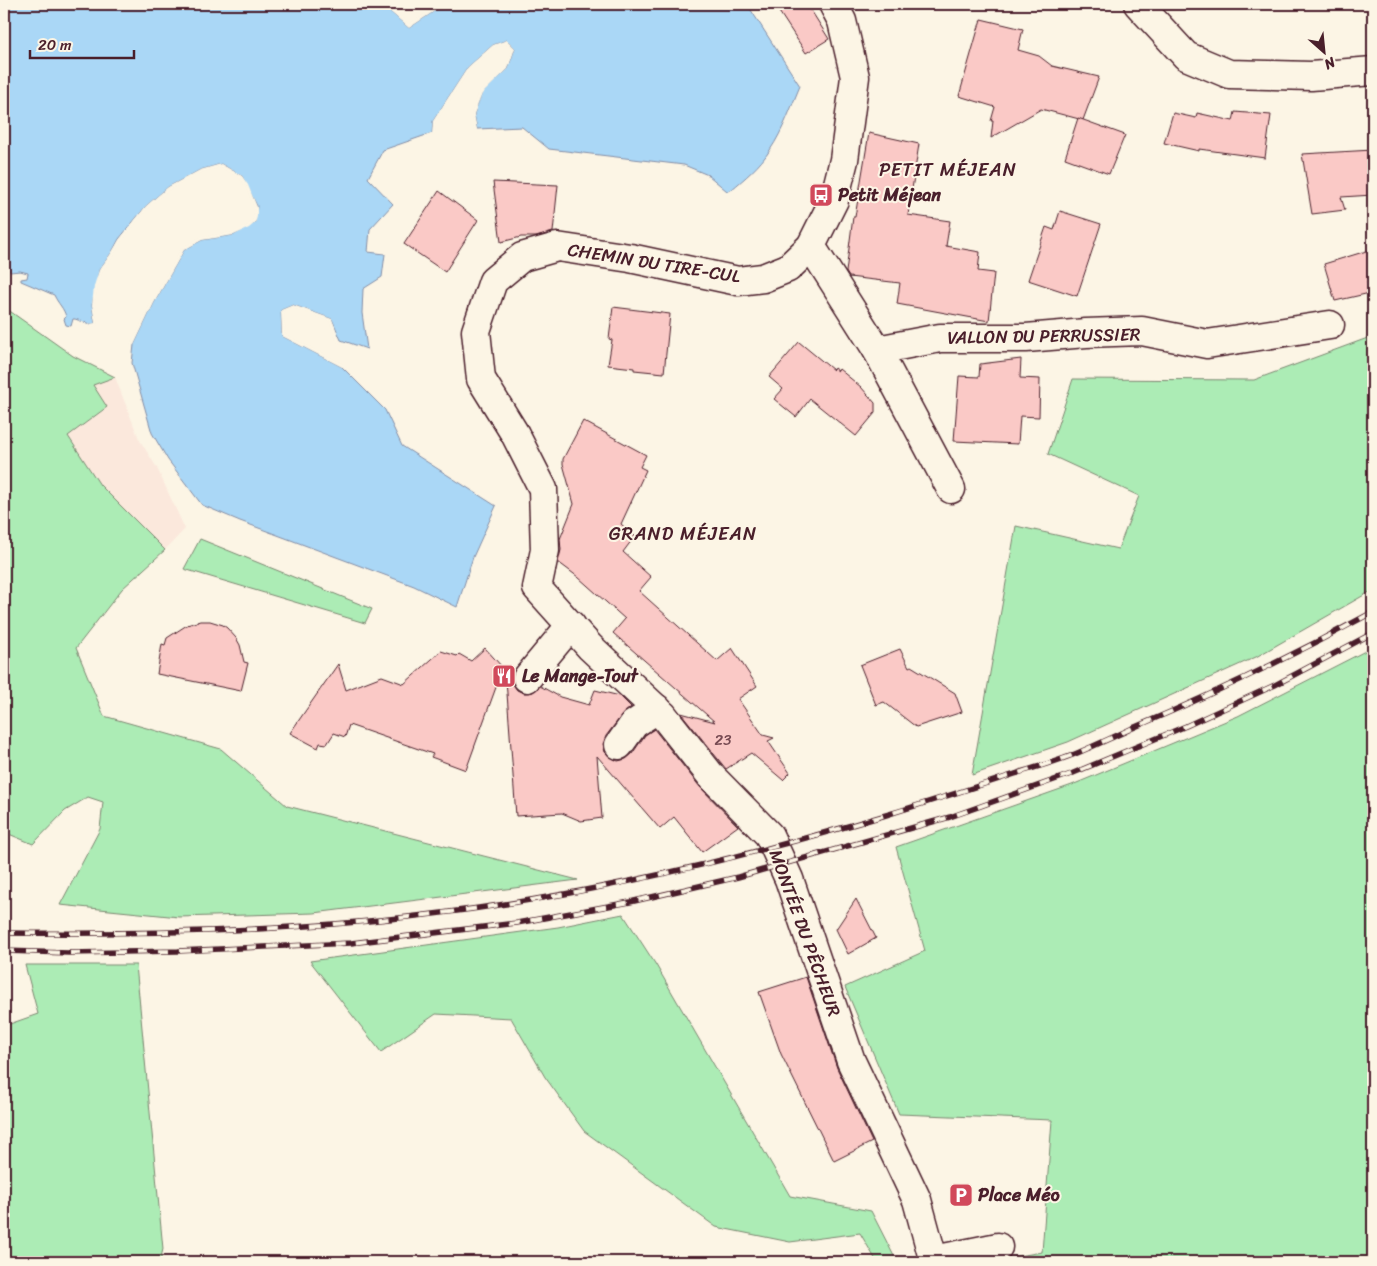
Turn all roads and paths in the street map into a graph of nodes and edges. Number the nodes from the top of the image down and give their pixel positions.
1 (833, 4) edge
2 (1138, 4) edge
3 (1373, 71) edge
4 (811, 246) junction
5 (1330, 325) dead end
6 (876, 350) junction
7 (951, 489) dead end
8 (537, 588) joint
9 (571, 625) junction
10 (527, 678) dead end
11 (657, 709) junction
12 (619, 745) dead end
13 (998, 1247) dead end
14 (934, 1261) edge

1 - 4 street, CHEMIN DU TIRE-CUL
2 - 3 street
4 - 6 street
4 - 8 street, CHEMIN DU TIRE-CUL
5 - 6 street, VALLON DU PERRUSSIER
6 - 7 street
8 - 9 street, MONTÉE DU PÊCHEUR
9 - 10 street
9 - 11 street, MONTÉE DU PÊCHEUR
11 - 12 street
11 - 14 street, MONTÉE DU PÊCHEUR
13 - 14 street

